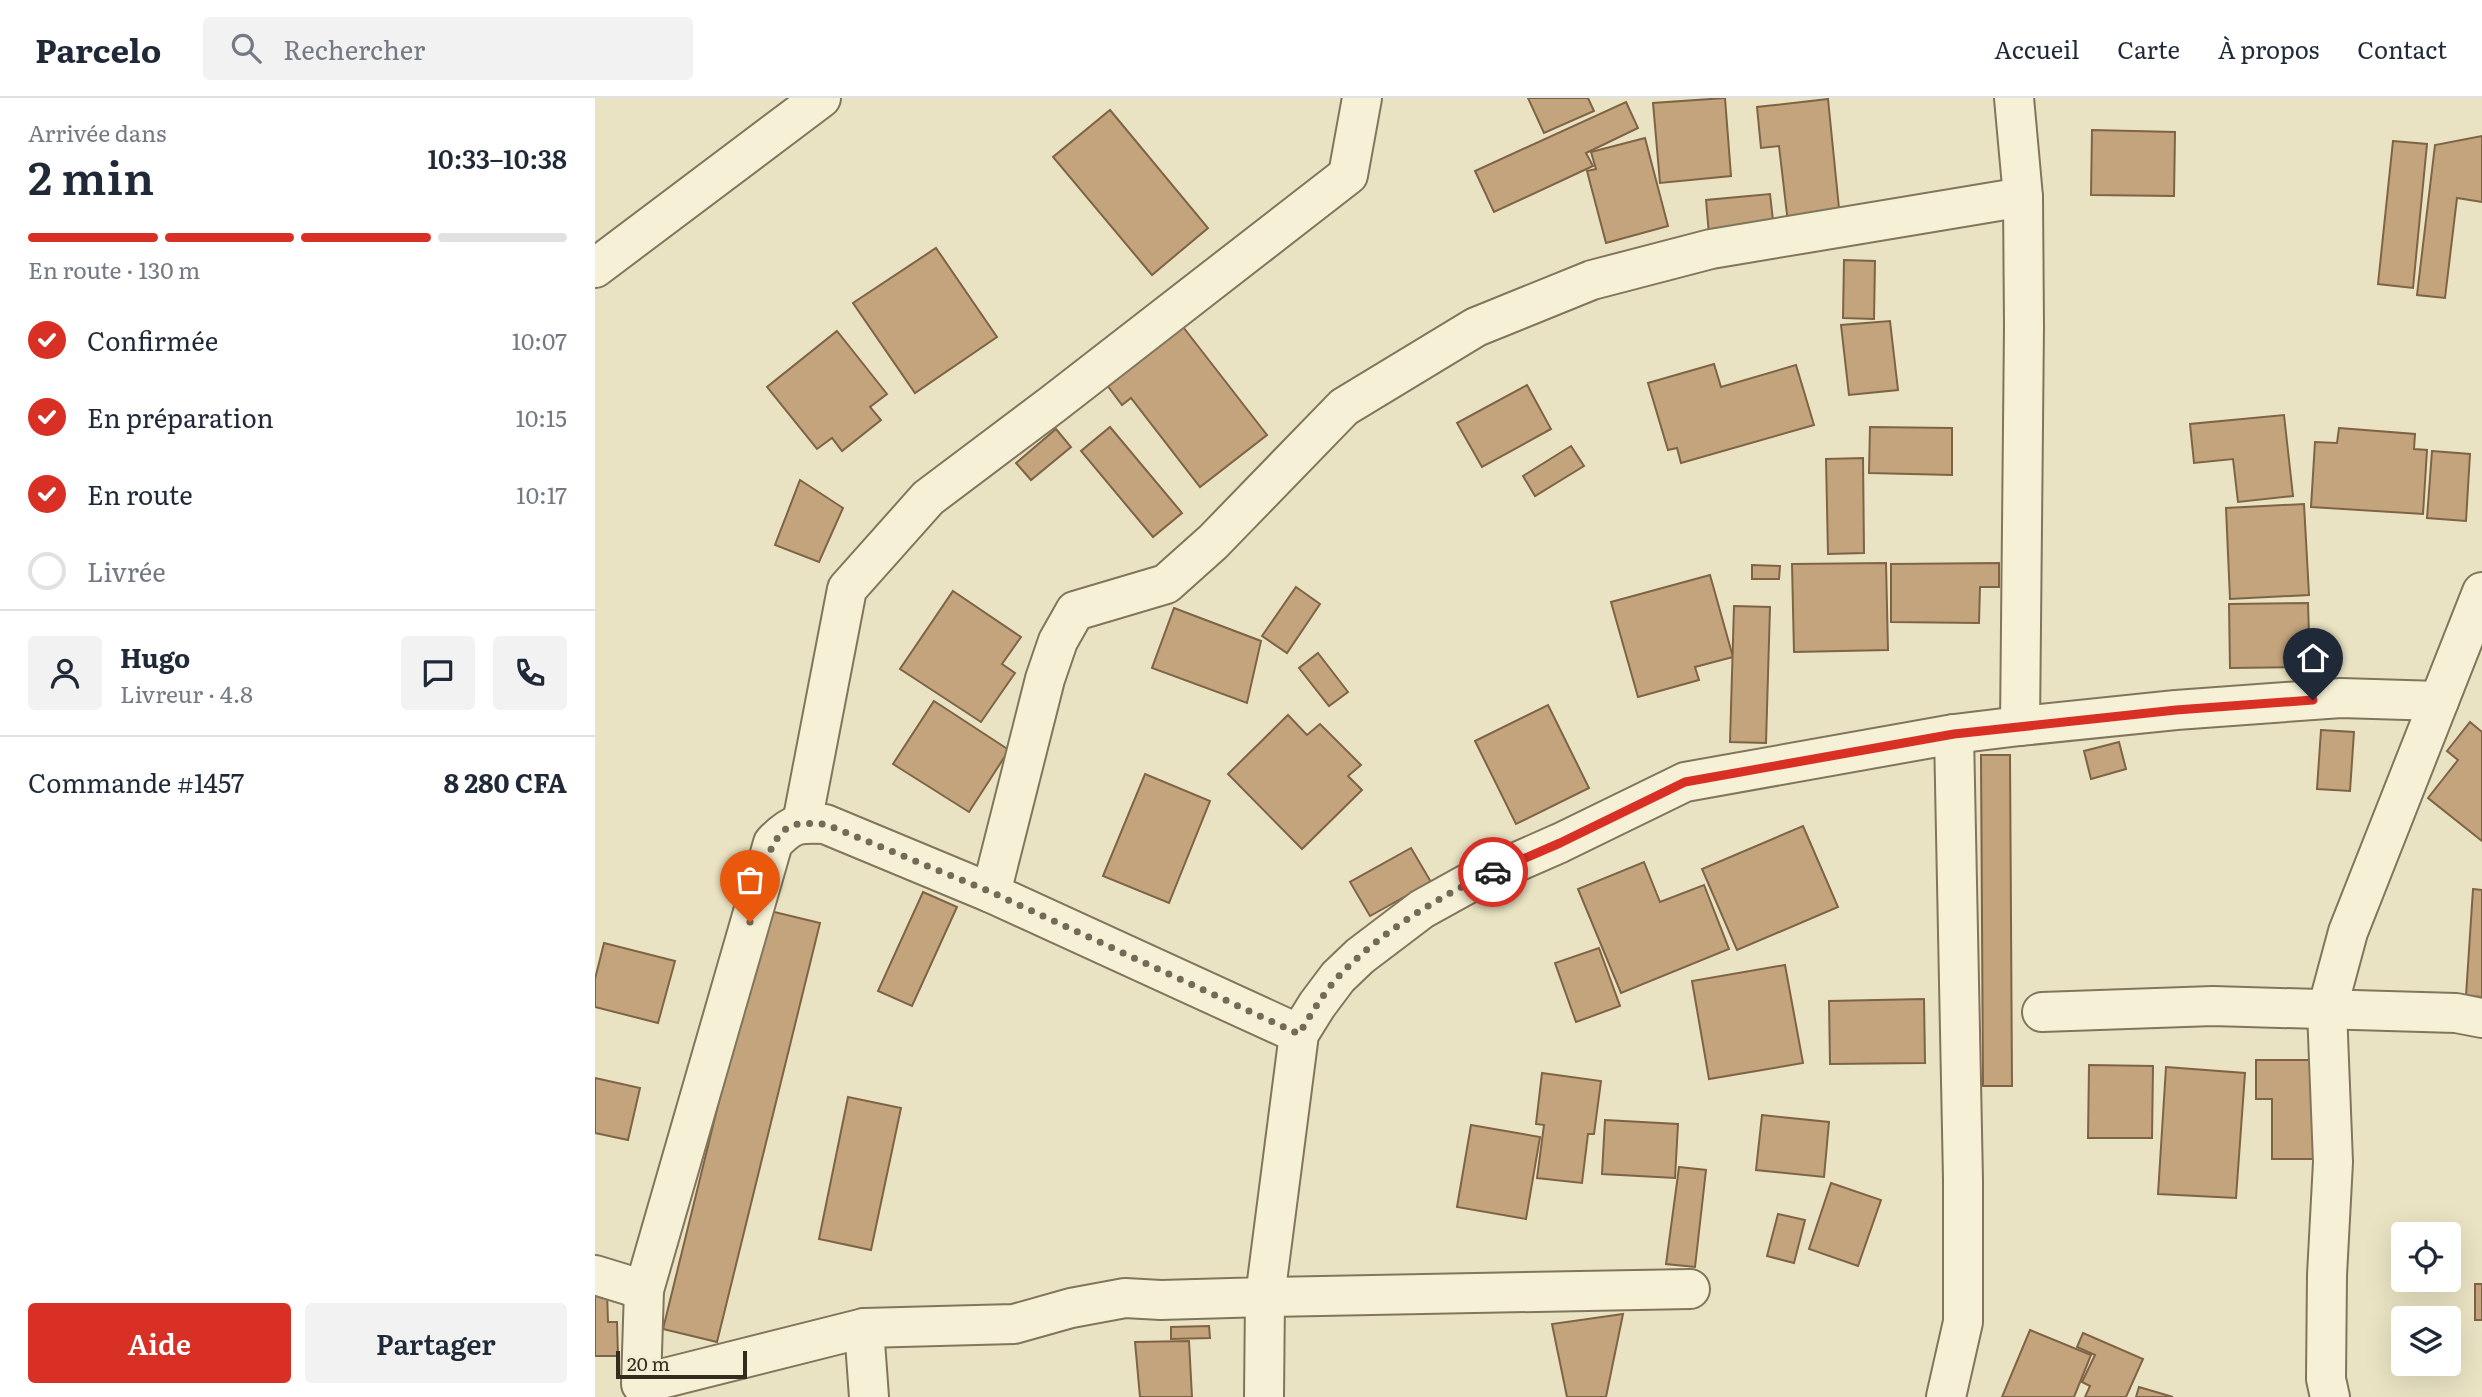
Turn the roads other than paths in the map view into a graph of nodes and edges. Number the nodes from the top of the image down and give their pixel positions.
1 (821, 98) edge
2 (1361, 98) edge
3 (2014, 98) edge
4 (2023, 197) junction
5 (599, 255) edge
6 (2482, 592) edge
7 (2439, 701) junction
8 (2020, 726) junction
9 (1954, 734) junction
10 (802, 823) junction
11 (991, 892) junction
12 (2327, 1010) junction
13 (2042, 1012) dead end
14 (2482, 1018) edge
15 (1299, 1034) junction
16 (595, 1275) edge
17 (1690, 1289) dead end
18 (644, 1290) junction
19 (1265, 1297) junction
20 (865, 1328) junction
21 (869, 1397) edge
22 (1263, 1397) edge
23 (1946, 1397) edge
24 (2330, 1397) edge

1 - 5 street
2 - 10 street
3 - 4 street
4 - 8 street
4 - 11 street
6 - 7 street
7 - 8 street
7 - 12 street
8 - 9 street
9 - 15 street
9 - 23 street
10 - 11 street
10 - 18 street
11 - 15 street
12 - 13 street
12 - 14 street
12 - 24 street
15 - 19 street
16 - 18 street
17 - 19 street
18 - 20 street
19 - 20 street
19 - 22 street
20 - 21 street

